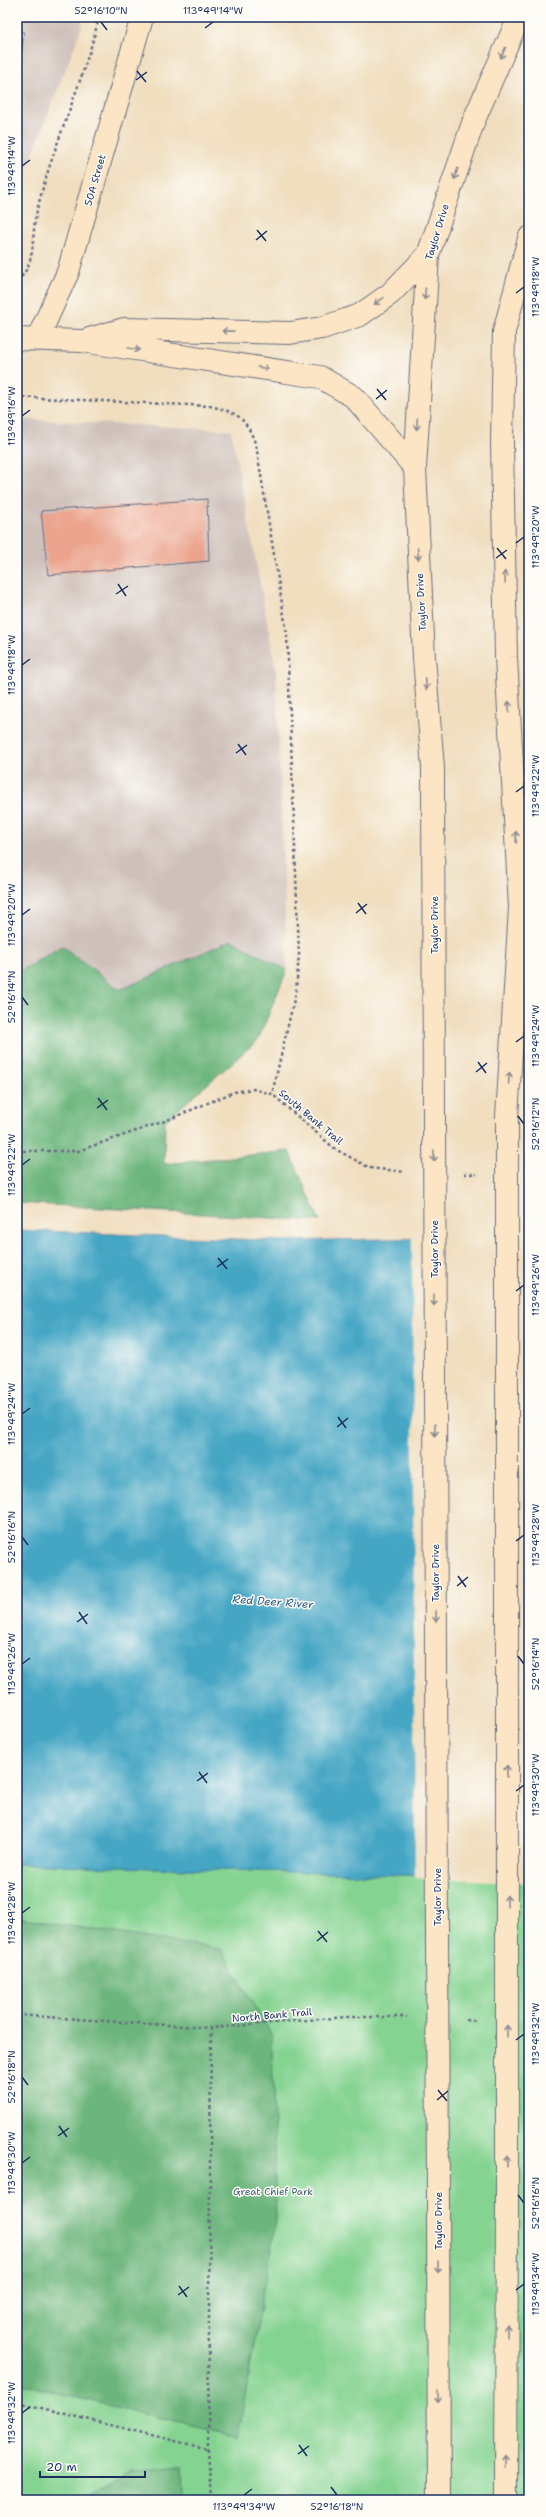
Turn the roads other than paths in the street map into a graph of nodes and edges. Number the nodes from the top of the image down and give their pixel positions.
1 (142, 17) edge
2 (519, 17) edge
3 (529, 238) edge
4 (428, 256) junction
5 (27, 339) edge
6 (82, 341) junction
7 (414, 468) junction
8 (439, 2500) edge
9 (506, 2500) edge

1 - 5 main road, 50A Street
2 -> 4 main road, Taylor Drive
9 -> 3 main road, bridge
4 -> 6 main road
4 -> 7 main road, Taylor Drive
5 - 6 main road
6 -> 7 main road
7 -> 8 main road, Taylor Drive, bridge

